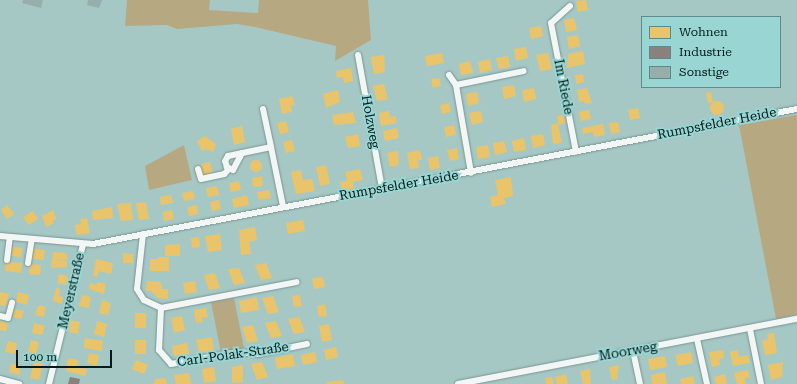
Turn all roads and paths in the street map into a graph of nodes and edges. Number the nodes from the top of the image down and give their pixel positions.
1 (570, 6) dead end
2 (358, 55) dead end
3 (524, 71) dead end
4 (449, 75) dead end
5 (456, 85) junction
6 (262, 109) dead end
7 (797, 109) edge
8 (271, 147) junction
9 (576, 152) junction
10 (242, 153) junction
11 (198, 169) dead end
12 (229, 169) junction
13 (471, 173) junction
14 (382, 189) junction
15 (283, 206) junction
16 (143, 234) junction
17 (0, 236) edge
18 (10, 237) junction
19 (32, 239) junction
20 (83, 244) junction
21 (7, 260) dead end
22 (28, 263) dead end
23 (297, 282) dead end
24 (12, 303) dead end
25 (160, 308) junction
26 (0, 316) edge
27 (797, 319) edge
28 (750, 329) junction
29 (697, 340) junction
30 (307, 344) dead end
31 (633, 351) junction
32 (0, 379) edge
33 (19, 384) edge
34 (49, 384) edge
35 (458, 384) edge
36 (640, 384) edge
37 (706, 384) edge
38 (761, 384) edge

1 - 9 street, Im Riede
2 - 14 street, Holzweg
3 - 5 street
4 - 5 street
5 - 13 street
6 - 8 street
7 - 9 street, Rumpsfelder Heide
8 - 10 street
8 - 15 street
9 - 13 street, Rumpsfelder Heide
10 - 12 street
10 - 12 street
11 - 12 street
13 - 14 street, Rumpsfelder Heide
14 - 15 street, Rumpsfelder Heide
15 - 16 street, Rumpsfelder Heide
16 - 20 street, Rumpsfelder Heide
16 - 25 street
17 - 18 street, Rumpsfelder Heide
18 - 19 street, Rumpsfelder Heide
18 - 21 street
19 - 20 street, Rumpsfelder Heide
19 - 22 street
20 - 34 street, Meyerstraße
23 - 25 street
24 - 26 street
25 - 30 street, Carl-Polak-Straße
27 - 28 street, Moorweg
28 - 29 street, Moorweg
28 - 38 street
29 - 31 street, Moorweg
29 - 37 street
31 - 35 street, Moorweg
31 - 36 street
32 - 33 street

